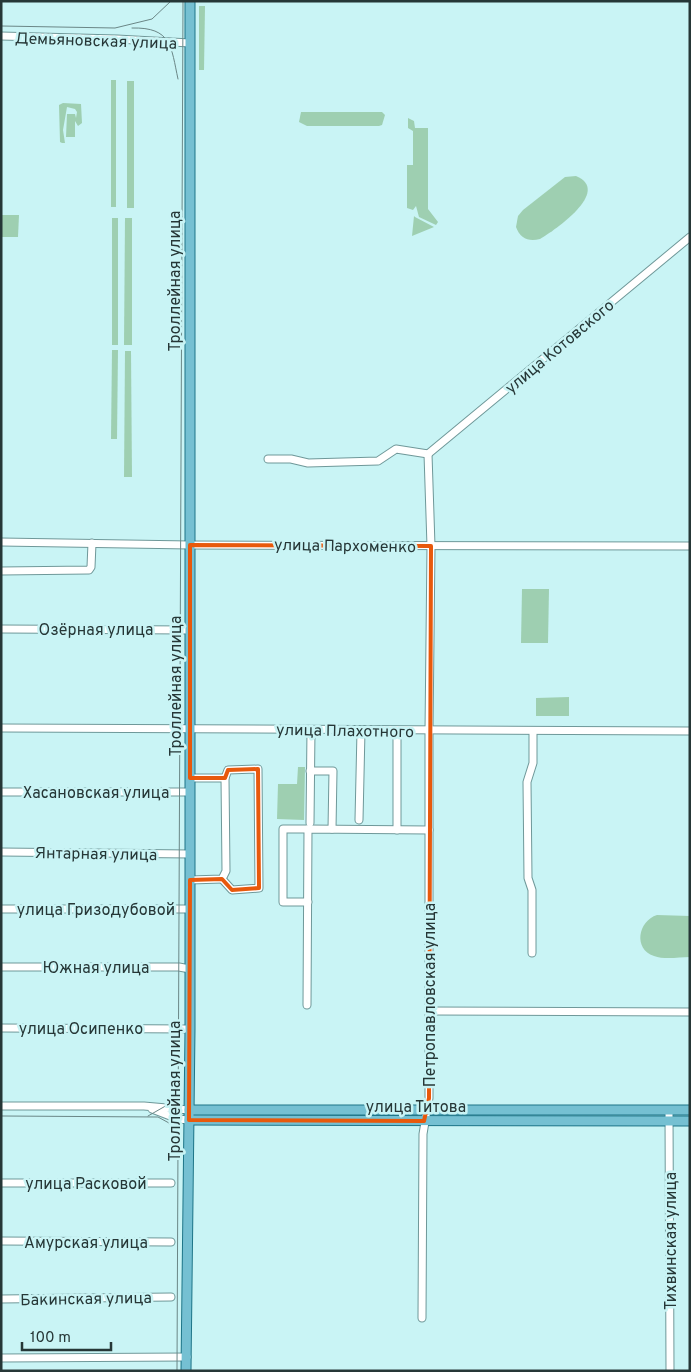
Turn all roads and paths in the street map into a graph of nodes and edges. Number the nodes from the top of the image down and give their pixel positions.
1 (190, 1) edge
2 (1, 36) edge
3 (190, 44) junction
4 (690, 237) edge
5 (428, 454) junction
6 (268, 459) dead end
7 (1, 542) edge
8 (92, 543) junction
9 (190, 545) junction
10 (431, 546) junction
11 (690, 546) edge
12 (1, 571) edge
13 (1, 629) edge
14 (190, 630) junction
15 (1, 728) edge
16 (190, 729) junction
17 (311, 730) junction
18 (361, 731) junction
19 (398, 731) junction
20 (533, 731) junction
21 (690, 731) edge
22 (429, 732) junction
23 (310, 771) junction
24 (190, 778) junction
25 (225, 778) junction
26 (1, 792) edge
27 (190, 792) junction
28 (359, 820) dead end
29 (309, 826) junction
30 (332, 829) junction
31 (397, 830) junction
32 (429, 830) junction
33 (1, 852) edge
34 (190, 854) junction
35 (190, 880) junction
36 (222, 880) junction
37 (308, 902) junction
38 (1, 909) edge
39 (190, 909) junction
40 (532, 953) dead end
41 (1, 967) edge
42 (190, 969) junction
43 (307, 1005) dead end
44 (429, 1011) junction
45 (690, 1012) edge
46 (1, 1028) edge
47 (190, 1028) junction
48 (1, 1106) edge
49 (144, 1106) junction
50 (428, 1109) junction
51 (190, 1110) junction
52 (669, 1110) junction
53 (690, 1110) edge
54 (189, 1120) junction
55 (424, 1121) junction
56 (670, 1121) junction
57 (690, 1121) edge
58 (172, 1182) dead end
59 (1, 1183) edge
60 (1, 1241) edge
61 (171, 1242) dead end
62 (171, 1297) dead end
63 (1, 1299) edge
64 (422, 1318) dead end
65 (187, 1357) junction
66 (1, 1358) edge
67 (186, 1371) edge
68 (670, 1371) edge

1 - 3 main road, Троллейная улица
2 - 3 street, Демьяновская улица
3 - 9 main road, Троллейная улица
4 - 5 street, улица Котовского
5 - 6 street
5 - 10 street
7 - 8 street, улица Пархоменко
8 - 9 street, улица Пархоменко
8 - 12 street
9 - 10 street, улица Пархоменко
9 - 14 main road, Троллейная улица
10 - 11 street, улица Пархоменко
10 - 22 street
13 - 14 street, Озёрная улица
14 - 16 main road, Троллейная улица
15 - 16 street, улица Плахотного
16 - 17 street, улица Плахотного
16 - 24 main road, Троллейная улица
17 - 18 street, улица Плахотного
17 - 23 street
18 - 19 street, улица Плахотного
18 - 28 street
19 - 22 street, улица Плахотного
19 - 31 street
20 - 21 street, улица Плахотного
20 - 22 street, улица Плахотного
20 - 40 street
22 - 32 street, Петропавловская улица
23 - 29 street
23 - 30 street
24 - 25 street
24 - 27 main road, Троллейная улица
25 - 36 street
25 - 36 street
26 - 27 street, Хасановская улица
27 - 34 main road, Троллейная улица
29 - 30 street
29 - 37 street
29 - 37 street
30 - 31 street
31 - 32 street
32 - 44 street, Петропавловская улица
33 - 34 street, Янтарная улица
34 - 35 main road, Троллейная улица
35 - 36 street
35 - 39 main road, Троллейная улица
37 - 43 street
38 - 39 street, улица Гризодубовой
39 - 42 main road, Троллейная улица
41 - 42 street, Южная улица
42 - 47 main road, Троллейная улица
44 - 45 street
44 - 50 street, Петропавловская улица
46 - 47 street, улица Осипенко
47 - 51 main road, Троллейная улица
48 - 49 street, улица Титова
49 - 51 street, улица Титова
49 - 54 street, улица Титова
50 - 51 main road, улица Титова
50 - 52 main road, улица Титова
50 - 55 street, Петропавловская улица
51 - 54 main road, Троллейная улица
52 - 53 main road, улица Титова
52 - 56 street, Тихвинская улица
54 - 55 main road, улица Титова
54 - 65 main road, Троллейная улица
55 - 56 main road, улица Титова
55 - 64 street, Петропавловская улица
56 - 57 main road, улица Титова
56 - 68 street, Тихвинская улица
58 - 59 street, улица Расковой
60 - 61 street, Амурская улица
62 - 63 street, Бакинская улица
65 - 66 street
65 - 67 main road, Троллейная улица

